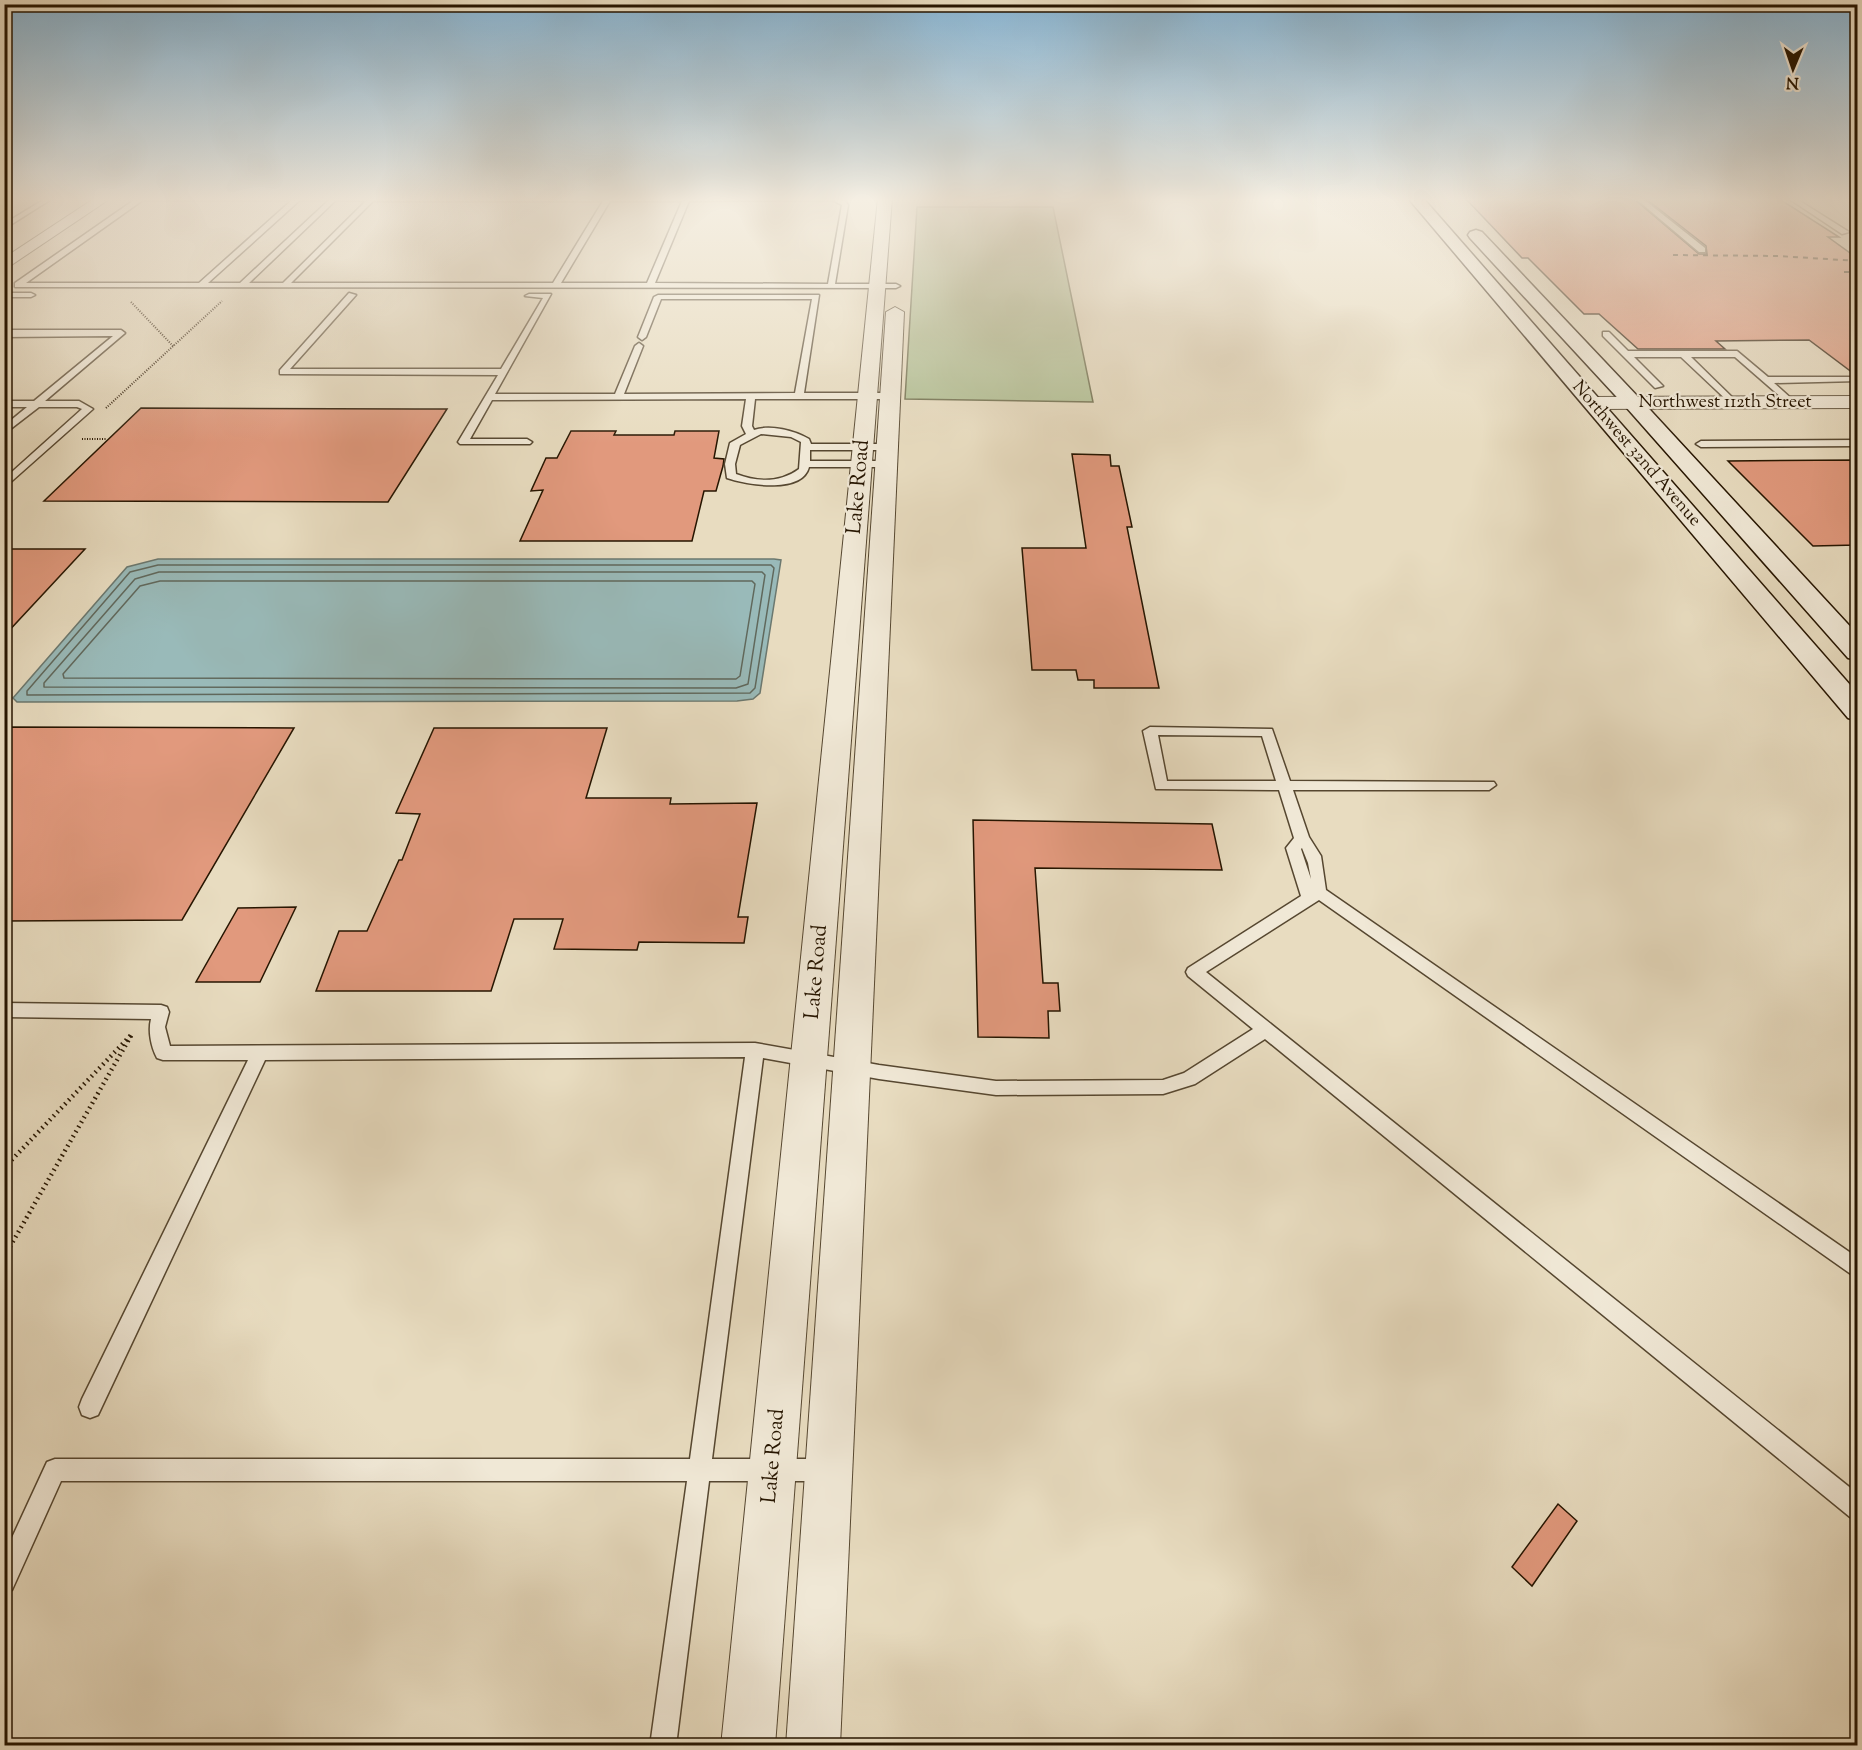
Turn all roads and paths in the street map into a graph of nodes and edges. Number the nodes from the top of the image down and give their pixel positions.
1 (26, 280) edge
2 (207, 280) edge
3 (247, 280) edge
4 (290, 280) edge
5 (559, 280) edge
6 (653, 280) edge
7 (832, 280) edge
8 (886, 280) edge
9 (887, 280) edge
10 (1486, 280) edge
11 (1518, 280) edge
12 (106, 285) junction
13 (200, 286) junction
14 (240, 286) junction
15 (284, 286) junction
16 (330, 286) junction
17 (555, 286) junction
18 (650, 286) junction
19 (831, 286) junction
20 (886, 286) junction
21 (4, 295) edge
22 (38, 295) dead end
23 (94, 295) dead end
24 (193, 295) dead end
25 (205, 295) dead end
26 (321, 296) dead end
27 (341, 296) dead end
28 (352, 296) junction
29 (362, 296) dead end
30 (373, 296) dead end
31 (383, 296) dead end
32 (518, 296) dead end
33 (129, 298) dead end
34 (225, 299) dead end
35 (1606, 334) dead end
36 (4, 335) edge
37 (174, 347) junction
38 (1627, 354) junction
39 (1683, 354) junction
40 (502, 372) junction
41 (1766, 380) junction
42 (1854, 380) dead end
43 (1658, 386) dead end
44 (751, 396) junction
45 (800, 396) junction
46 (878, 396) junction
47 (488, 397) junction
48 (618, 397) junction
49 (1790, 402) junction
50 (1857, 402) edge
51 (1592, 403) junction
52 (1633, 403) junction
53 (1733, 403) junction
54 (4, 404) edge
55 (37, 404) junction
56 (105, 410) dead end
57 (4, 431) edge
58 (751, 434) junction
59 (73, 439) dead end
60 (106, 439) dead end
61 (527, 442) dead end
62 (1857, 443) edge
63 (1701, 444) dead end
64 (806, 447) junction
65 (874, 455) junction
66 (805, 464) junction
67 (4, 485) edge
68 (1857, 652) edge
69 (1857, 712) edge
70 (1284, 785) junction
71 (1488, 785) dead end
72 (1314, 895) junction
73 (4, 1010) edge
74 (1267, 1029) junction
75 (755, 1050) junction
76 (260, 1053) junction
77 (810, 1058) junction
78 (852, 1066) junction
79 (4, 1168) edge
80 (4, 1257) edge
81 (1857, 1270) edge
82 (90, 1407) dead end
83 (829, 1470) junction
84 (701, 1471) junction
85 (772, 1471) junction
86 (1857, 1509) edge
87 (4, 1582) edge
88 (663, 1746) edge
89 (748, 1746) edge
90 (813, 1746) edge

1 - 12 lane
2 - 13 lane
3 - 14 lane
4 - 15 lane
5 - 17 lane
6 - 18 lane
7 - 19 lane
8 - 20 street, Lake Road
9 - 20 street, Lake Road
10 - 51 main road, Northwest 32nd Avenue
11 - 52 main road, Northwest 32nd Avenue
12 - 13 lane
12 - 23 lane
13 - 14 lane
14 - 15 lane
15 - 16 lane
16 - 17 lane
16 - 26 lane
17 - 18 lane
18 - 19 lane
19 - 20 lane
20 - 46 street, Lake Road
21 - 22 lane
24 - 25 lane
27 - 28 lane
28 - 29 lane
28 - 40 lane
30 - 31 lane
32 - 40 lane
33 - 37 path
34 - 37 path
35 - 38 lane
36 - 55 lane
37 - 56 path
38 - 39 lane
38 - 43 lane
39 - 41 lane
39 - 53 lane
40 - 47 lane
41 - 42 lane
41 - 49 lane
44 - 45 lane
44 - 48 lane
44 - 58 lane
45 - 46 lane
45 - 48 lane
46 - 65 street, Lake Road
47 - 48 lane
47 - 61 lane
49 - 50 street, Northwest 112th Street
49 - 53 street, Northwest 112th Street
51 - 52 street, Northwest 112th Street
51 - 69 main road, Northwest 32nd Avenue
52 - 53 street, Northwest 112th Street
52 - 68 main road, Northwest 32nd Avenue
54 - 55 lane
55 - 57 lane
55 - 67 lane
58 - 64 lane
58 - 66 lane
59 - 60 path
62 - 63 lane
64 - 65 lane
64 - 66 lane
65 - 66 lane
65 - 77 street, Lake Road
65 - 78 street, Lake Road
70 - 70 lane
70 - 71 lane
70 - 72 lane
72 - 74 lane
72 - 81 lane
73 - 76 lane
74 - 78 lane
74 - 86 lane
75 - 76 lane
75 - 77 lane
75 - 84 lane
76 - 82 lane
77 - 78 lane
77 - 85 street, Lake Road
78 - 83 street, Lake Road
79 - 80 path
83 - 85 lane
83 - 90 street, Lake Road
84 - 85 lane
84 - 87 lane
84 - 88 lane
85 - 89 street, Lake Road

